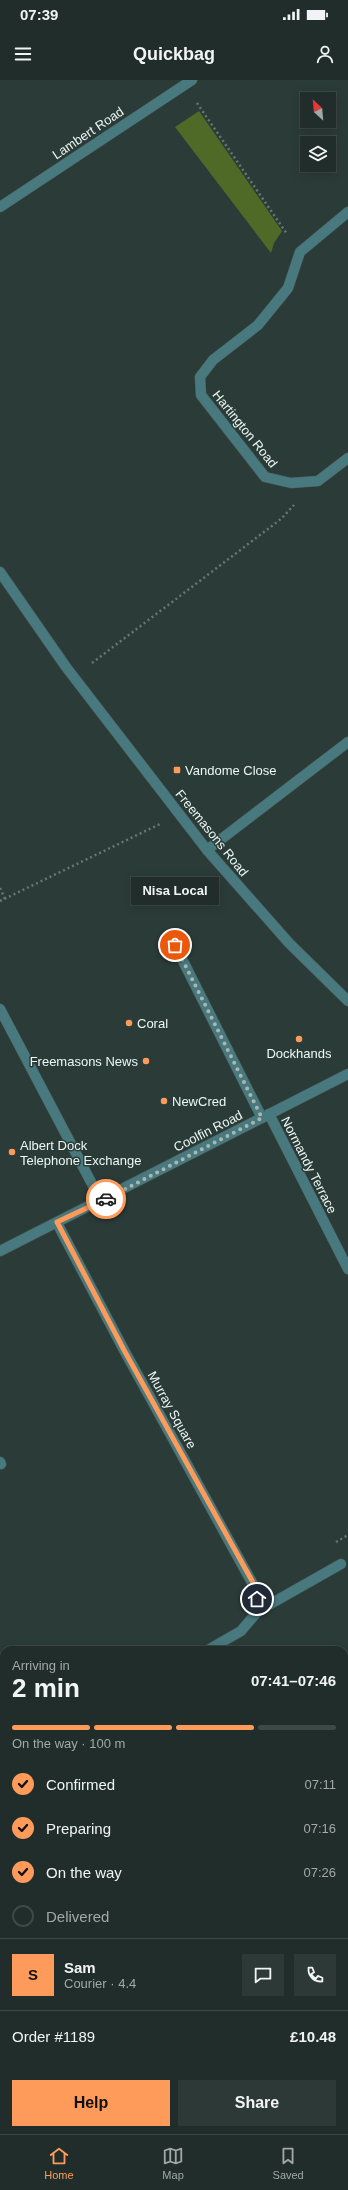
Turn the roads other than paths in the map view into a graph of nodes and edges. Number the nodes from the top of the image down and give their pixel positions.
1 (188, 82) edge
2 (0, 207) edge
3 (348, 212) edge
4 (348, 458) edge
5 (0, 572) edge
6 (348, 742) edge
7 (207, 850) junction
8 (175, 945) dead end
9 (348, 1001) edge
10 (0, 1008) edge
11 (348, 1074) edge
12 (265, 1116) junction
13 (101, 1201) junction
14 (57, 1222) junction
15 (0, 1252) edge
16 (348, 1269) edge
17 (341, 1564) dead end
18 (258, 1611) junction
19 (215, 1646) edge

1 - 2 street, Lambert Road
3 - 4 street, Hartington Road
5 - 7 street, Freemasons Road
6 - 7 street
7 - 9 street, Freemasons Road
8 - 12 street
10 - 13 street
11 - 12 street, Coolfin Road
12 - 13 street, Coolfin Road
12 - 16 street, Normandy Terrace
13 - 14 street, Coolfin Road
14 - 15 street, Coolfin Road
14 - 18 street, Murray Square
17 - 18 street
18 - 19 street

